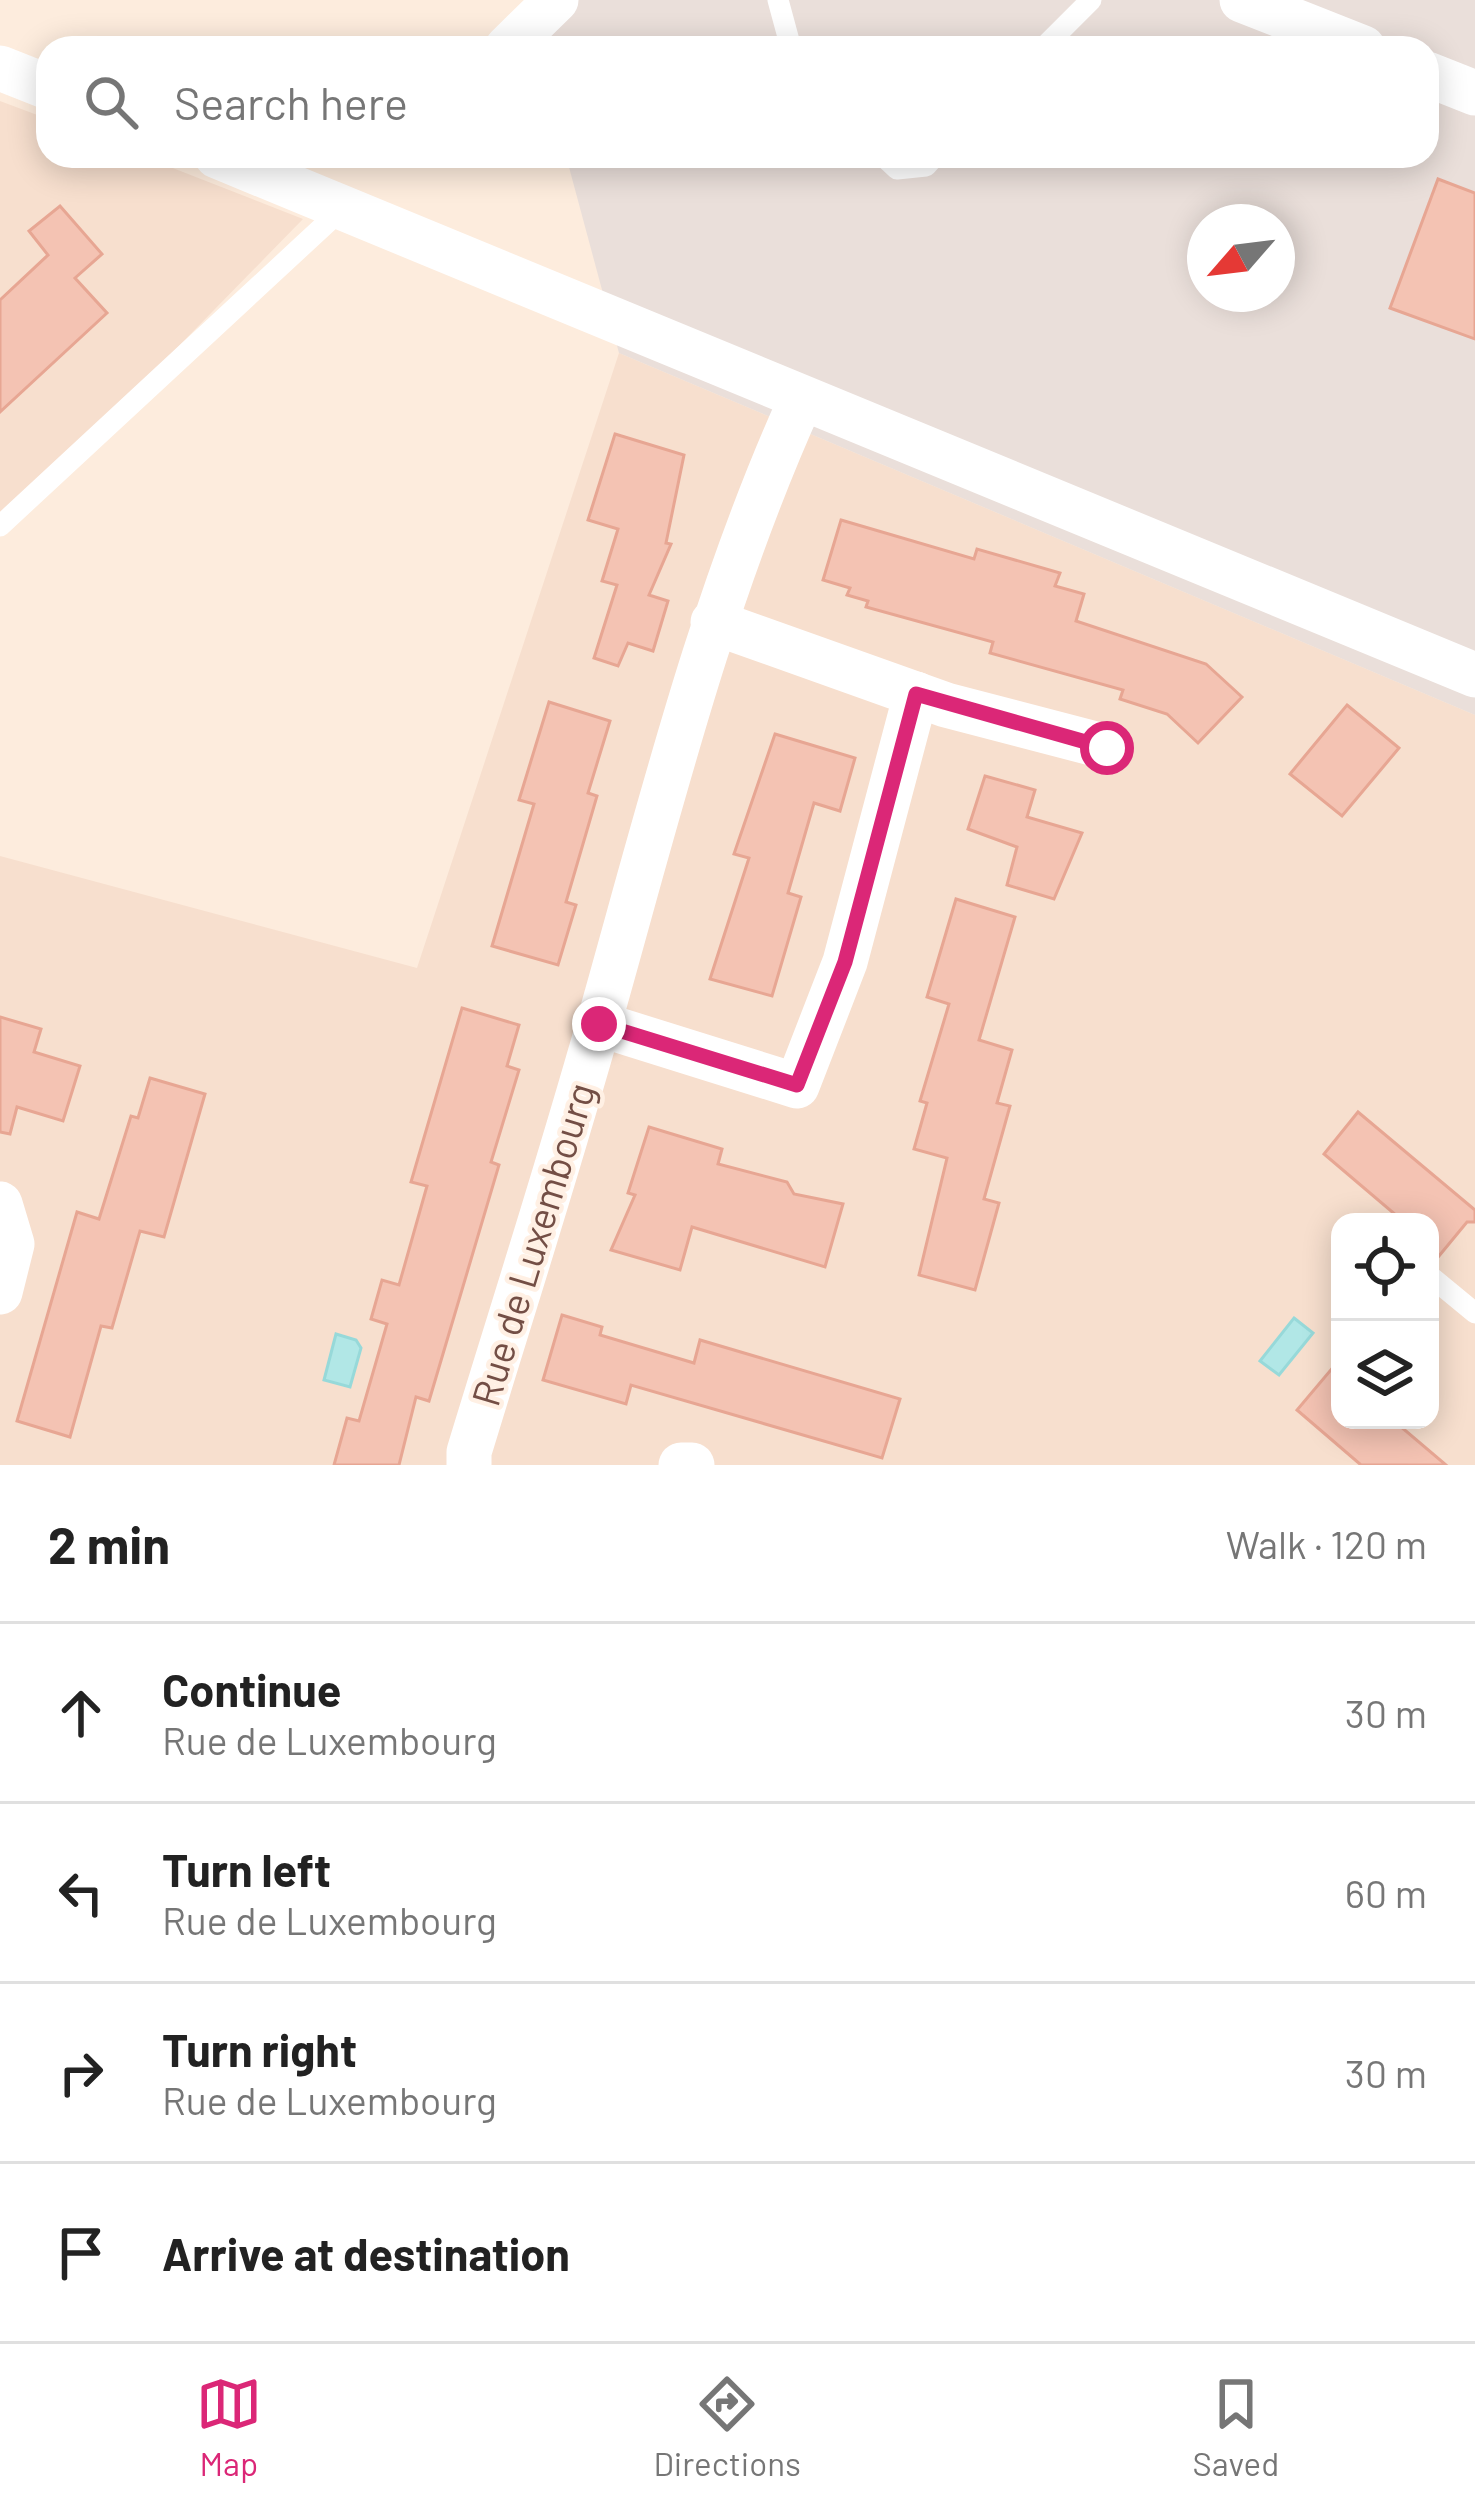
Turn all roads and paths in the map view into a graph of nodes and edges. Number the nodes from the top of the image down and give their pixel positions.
1 (556, 0) edge
2 (778, 0) edge
3 (1091, 0) edge
4 (1242, 0) edge
5 (519, 36) edge
6 (788, 36) edge
7 (1054, 36) edge
8 (1333, 36) edge
9 (0, 68) edge
10 (1439, 79) edge
11 (36, 82) edge
12 (1475, 93) edge
13 (246, 168) edge
14 (343, 208) junction
15 (801, 400) junction
16 (0, 526) edge
17 (713, 622) junction
18 (1475, 675) edge
19 (916, 694) junction
20 (1107, 748) dead end
21 (599, 1024) junction
22 (0, 1204) edge
23 (1439, 1283) edge
24 (0, 1292) edge
25 (1475, 1313) edge
26 (470, 1465) edge
27 (681, 1465) edge
28 (692, 1465) edge

1 - 5 street
2 - 6 lane
3 - 7 lane
4 - 8 street
9 - 11 street
10 - 12 street
13 - 14 street
14 - 15 street
14 - 16 lane
15 - 17 street, Rue de Luxembourg
15 - 18 street
17 - 19 street
17 - 21 street, Rue de Luxembourg
19 - 20 street
19 - 21 street
21 - 26 street, Rue de Luxembourg
22 - 24 street
23 - 25 lane
27 - 28 street

